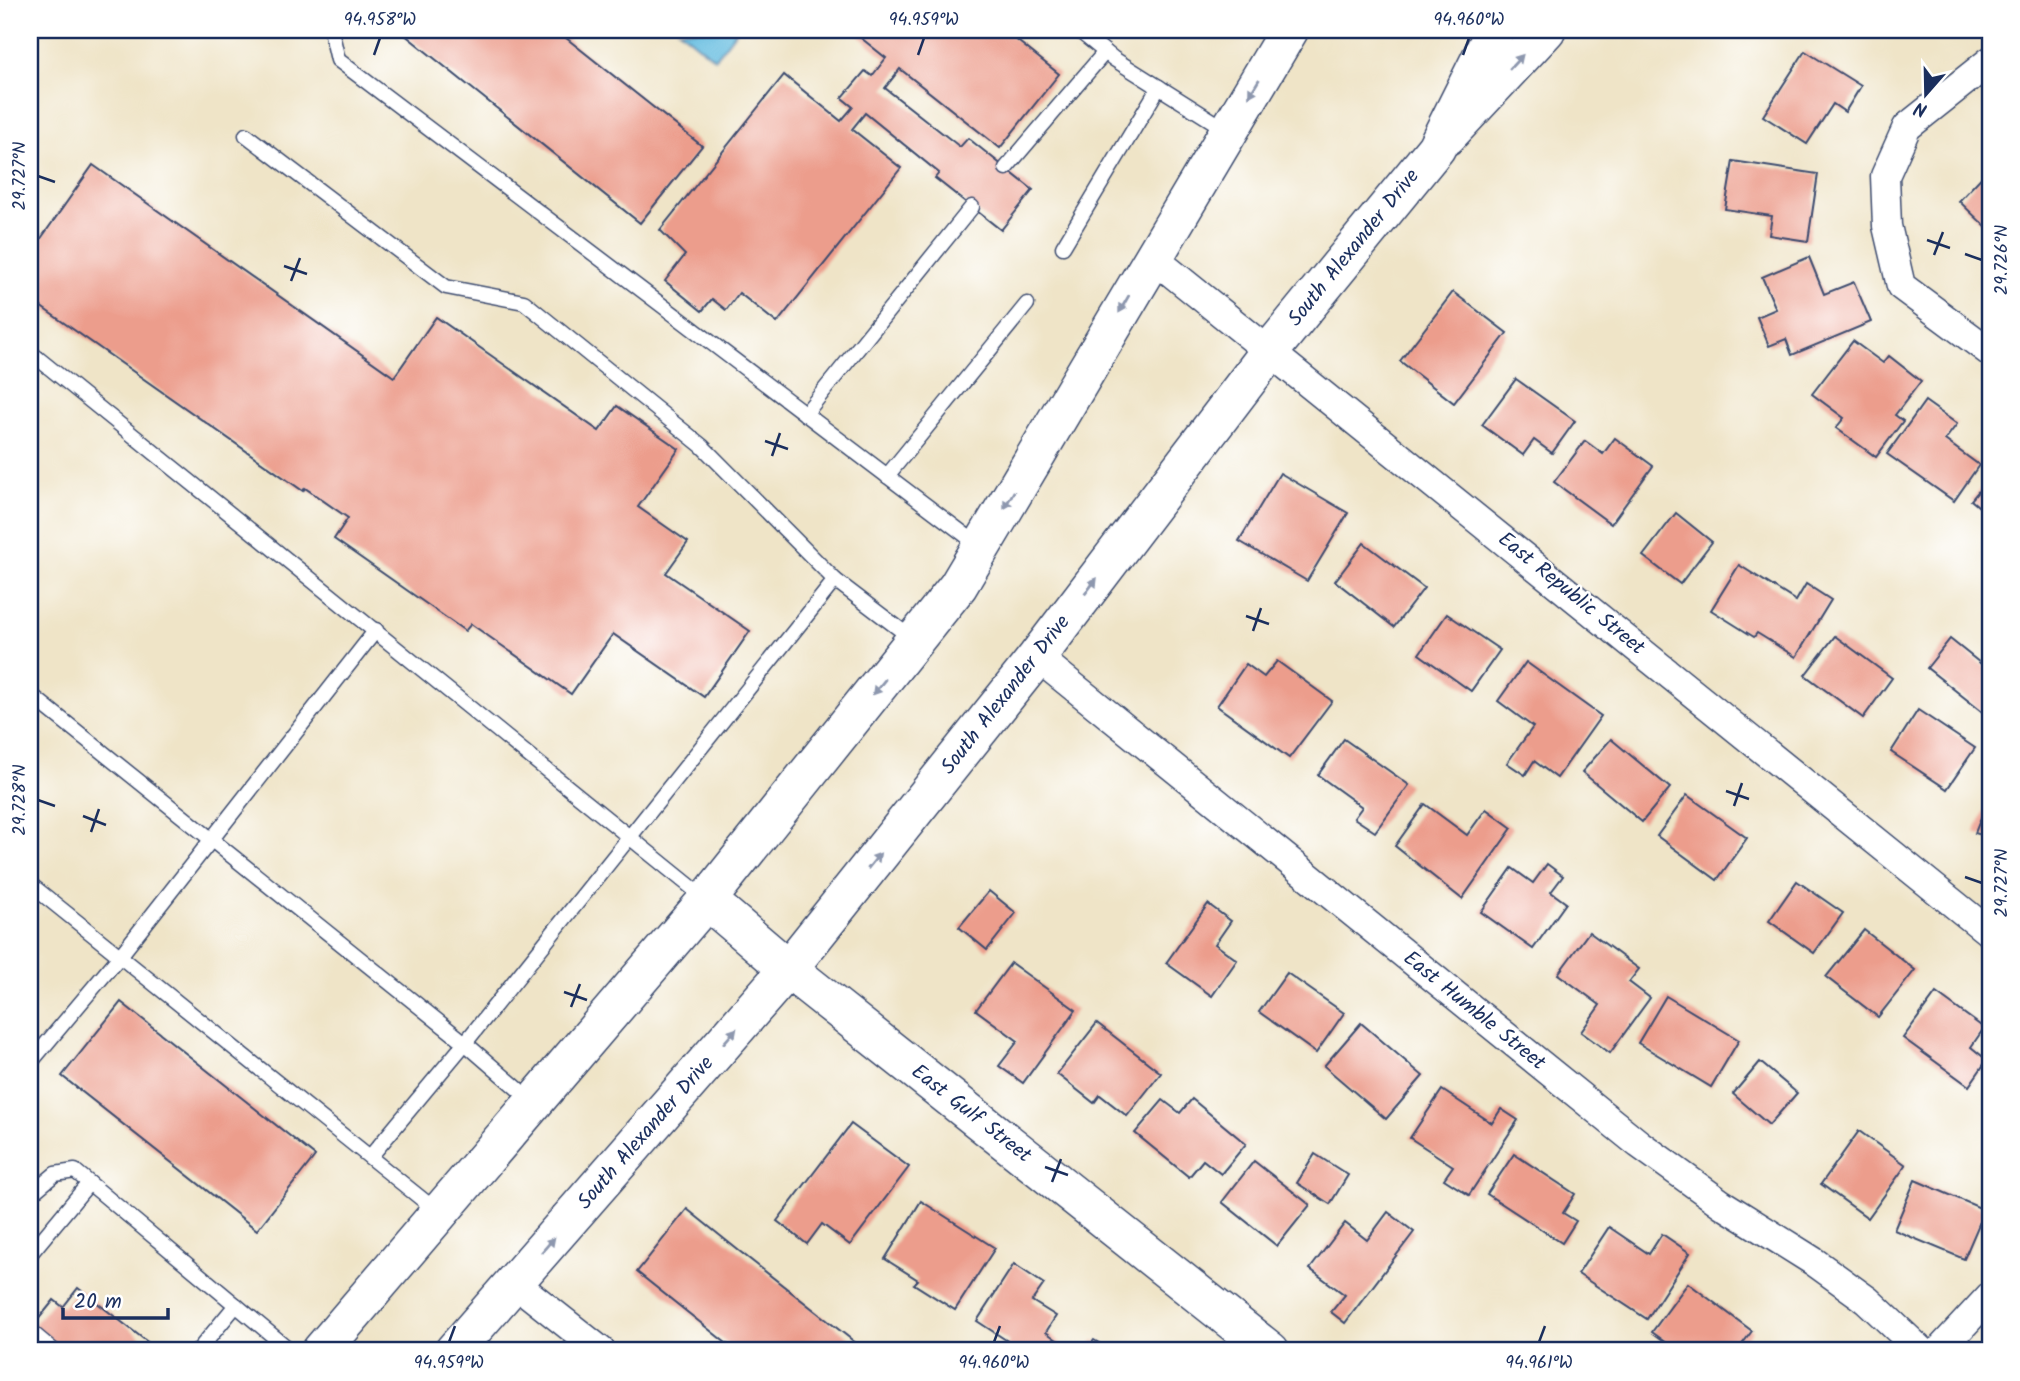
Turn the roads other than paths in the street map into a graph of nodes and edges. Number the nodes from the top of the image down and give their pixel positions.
1 (331, 30) edge
2 (1079, 30) edge
3 (1289, 30) edge
4 (1494, 30) edge
5 (1546, 30) edge
6 (1105, 52) junction
7 (1990, 61) edge
8 (1159, 88) junction
9 (1228, 131) junction
10 (246, 135) dead end
11 (1436, 148) junction
12 (1006, 168) dead end
13 (972, 207) dead end
14 (1063, 247) dead end
15 (1152, 257) junction
16 (1027, 304) dead end
17 (1270, 351) junction
18 (30, 352) edge
19 (1990, 352) edge
20 (805, 414) junction
21 (887, 476) junction
22 (981, 547) junction
23 (835, 580) junction
24 (376, 630) junction
25 (915, 641) junction
26 (1037, 657) junction
27 (30, 694) edge
28 (631, 835) junction
29 (210, 840) junction
30 (30, 884) edge
31 (707, 900) junction
32 (1990, 933) edge
33 (120, 956) junction
34 (788, 969) junction
35 (465, 1043) junction
36 (30, 1063) edge
37 (534, 1103) junction
38 (370, 1157) junction
39 (89, 1183) junction
40 (30, 1195) edge
41 (440, 1213) junction
42 (30, 1254) edge
43 (515, 1283) junction
44 (1990, 1296) edge
45 (236, 1305) junction
46 (30, 1331) edge
47 (54, 1351) edge
48 (198, 1351) edge
49 (291, 1351) edge
50 (321, 1351) edge
51 (454, 1351) edge
52 (601, 1351) edge
53 (1270, 1351) edge
54 (1921, 1351) edge
55 (1938, 1351) edge

1 - 20 lane
2 - 6 lane
3 -> 9 main road
4 - 11 main road
11 -> 5 main road, South Alexander Drive
6 - 8 lane
6 - 12 lane
7 - 19 street
8 - 9 lane
8 - 14 lane
9 - 15 main road
10 - 23 lane
11 - 17 main road, South Alexander Drive
13 - 20 lane
15 - 17 street, East Republic Street
15 -> 22 main road
16 - 21 lane
26 -> 17 main road, South Alexander Drive
17 - 32 street, East Republic Street
18 - 24 lane
20 - 21 lane
21 - 22 lane
22 - 25 main road
23 - 25 lane
23 - 28 lane
24 - 28 lane
24 - 29 lane
25 -> 31 main road
34 -> 26 main road, South Alexander Drive
26 - 54 street, East Humble Street
27 - 29 lane
28 - 31 lane
28 - 35 lane
29 - 33 lane
29 - 35 lane
30 - 33 lane
31 - 34 main road, East Gulf Street
31 - 37 main road
33 - 36 lane
33 - 38 lane
43 -> 34 main road, South Alexander Drive
34 - 53 main road, East Gulf Street
35 - 37 lane
35 - 38 lane
37 - 41 main road
38 - 41 lane
39 - 40 lane
39 - 42 lane
39 - 45 lane
41 - 50 main road
43 - 51 main road, South Alexander Drive
43 - 52 street
44 - 55 street
45 - 48 lane
45 - 49 lane
46 - 47 lane

